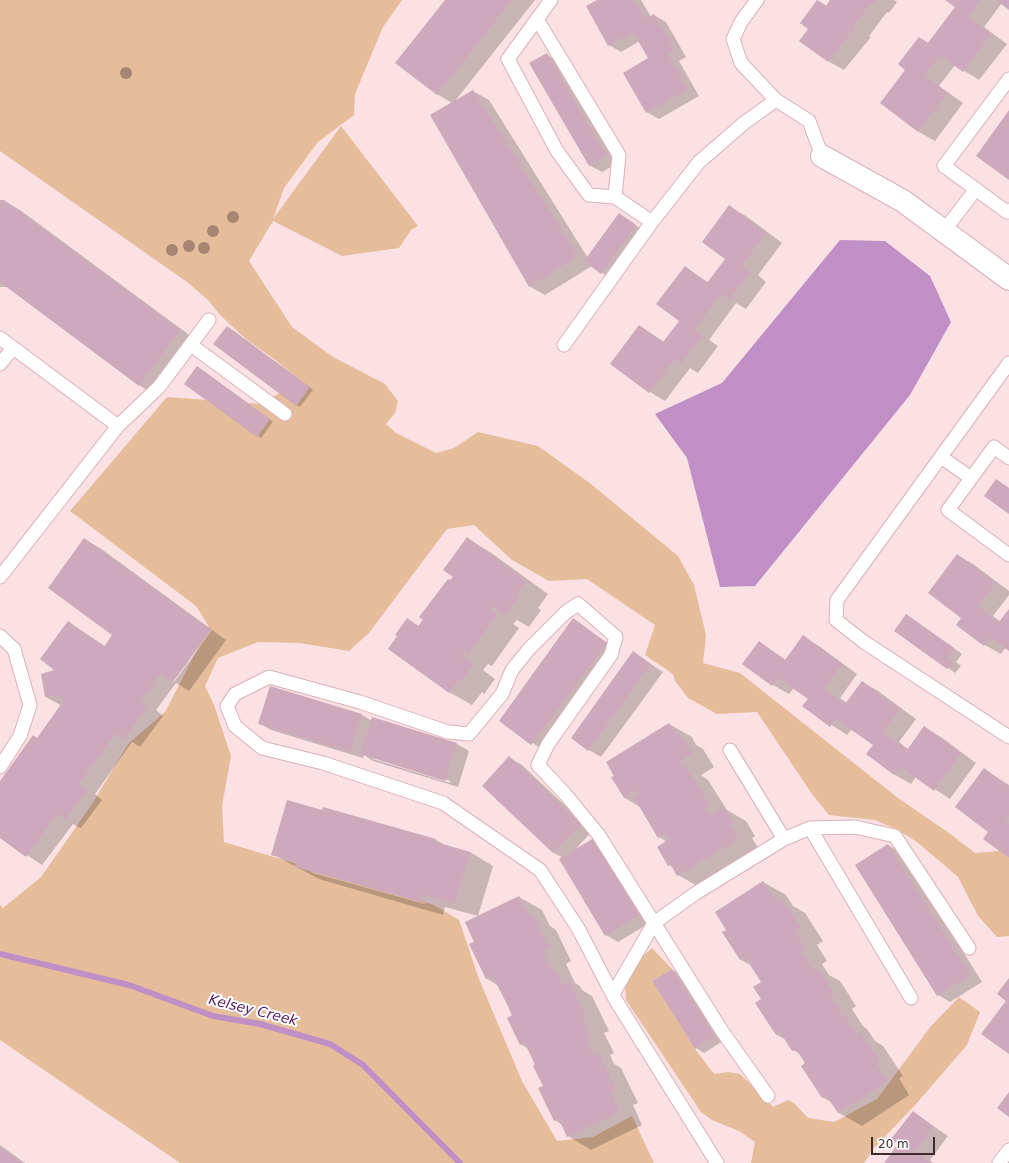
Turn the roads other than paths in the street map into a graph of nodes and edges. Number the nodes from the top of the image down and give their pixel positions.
1 (551, 0) edge
2 (757, 0) edge
3 (537, 19) junction
4 (1009, 79) edge
5 (776, 100) junction
6 (822, 156) joint
7 (976, 189) junction
8 (615, 197) junction
9 (1009, 210) edge
10 (652, 222) junction
11 (944, 231) junction
12 (1009, 279) edge
13 (209, 320) dead end
14 (0, 338) edge
15 (191, 345) junction
16 (564, 345) dead end
17 (13, 348) junction
18 (1009, 362) edge
19 (0, 364) edge
20 (285, 414) dead end
21 (118, 426) junction
22 (940, 457) junction
23 (1009, 458) edge
24 (971, 478) junction
25 (1009, 555) edge
26 (2, 572) edge
27 (0, 636) edge
28 (1009, 737) edge
29 (730, 750) dead end
30 (0, 767) edge
31 (810, 828) junction
32 (784, 838) junction
33 (654, 923) junction
34 (969, 948) dead end
35 (613, 994) junction
36 (911, 998) dead end
37 (768, 1096) dead end
38 (1009, 1150) edge
39 (717, 1163) edge
40 (999, 1163) edge

1 - 3 lane
2 - 5 lane
3 - 8 lane
3 - 8 lane
4 - 7 lane
5 - 6 lane
5 - 10 lane
6 - 11 street
7 - 9 lane
7 - 11 lane
8 - 10 lane
10 - 16 lane
11 - 12 street
13 - 15 lane
14 - 17 lane
15 - 20 lane
15 - 21 lane
17 - 19 lane
17 - 21 lane
18 - 22 lane
21 - 26 lane
22 - 24 lane
22 - 28 lane
23 - 24 lane
24 - 25 lane
27 - 30 lane
29 - 32 lane
31 - 32 lane
31 - 34 lane
31 - 36 lane
32 - 33 lane
33 - 35 lane
33 - 35 lane
33 - 37 lane
35 - 39 lane
38 - 40 lane

